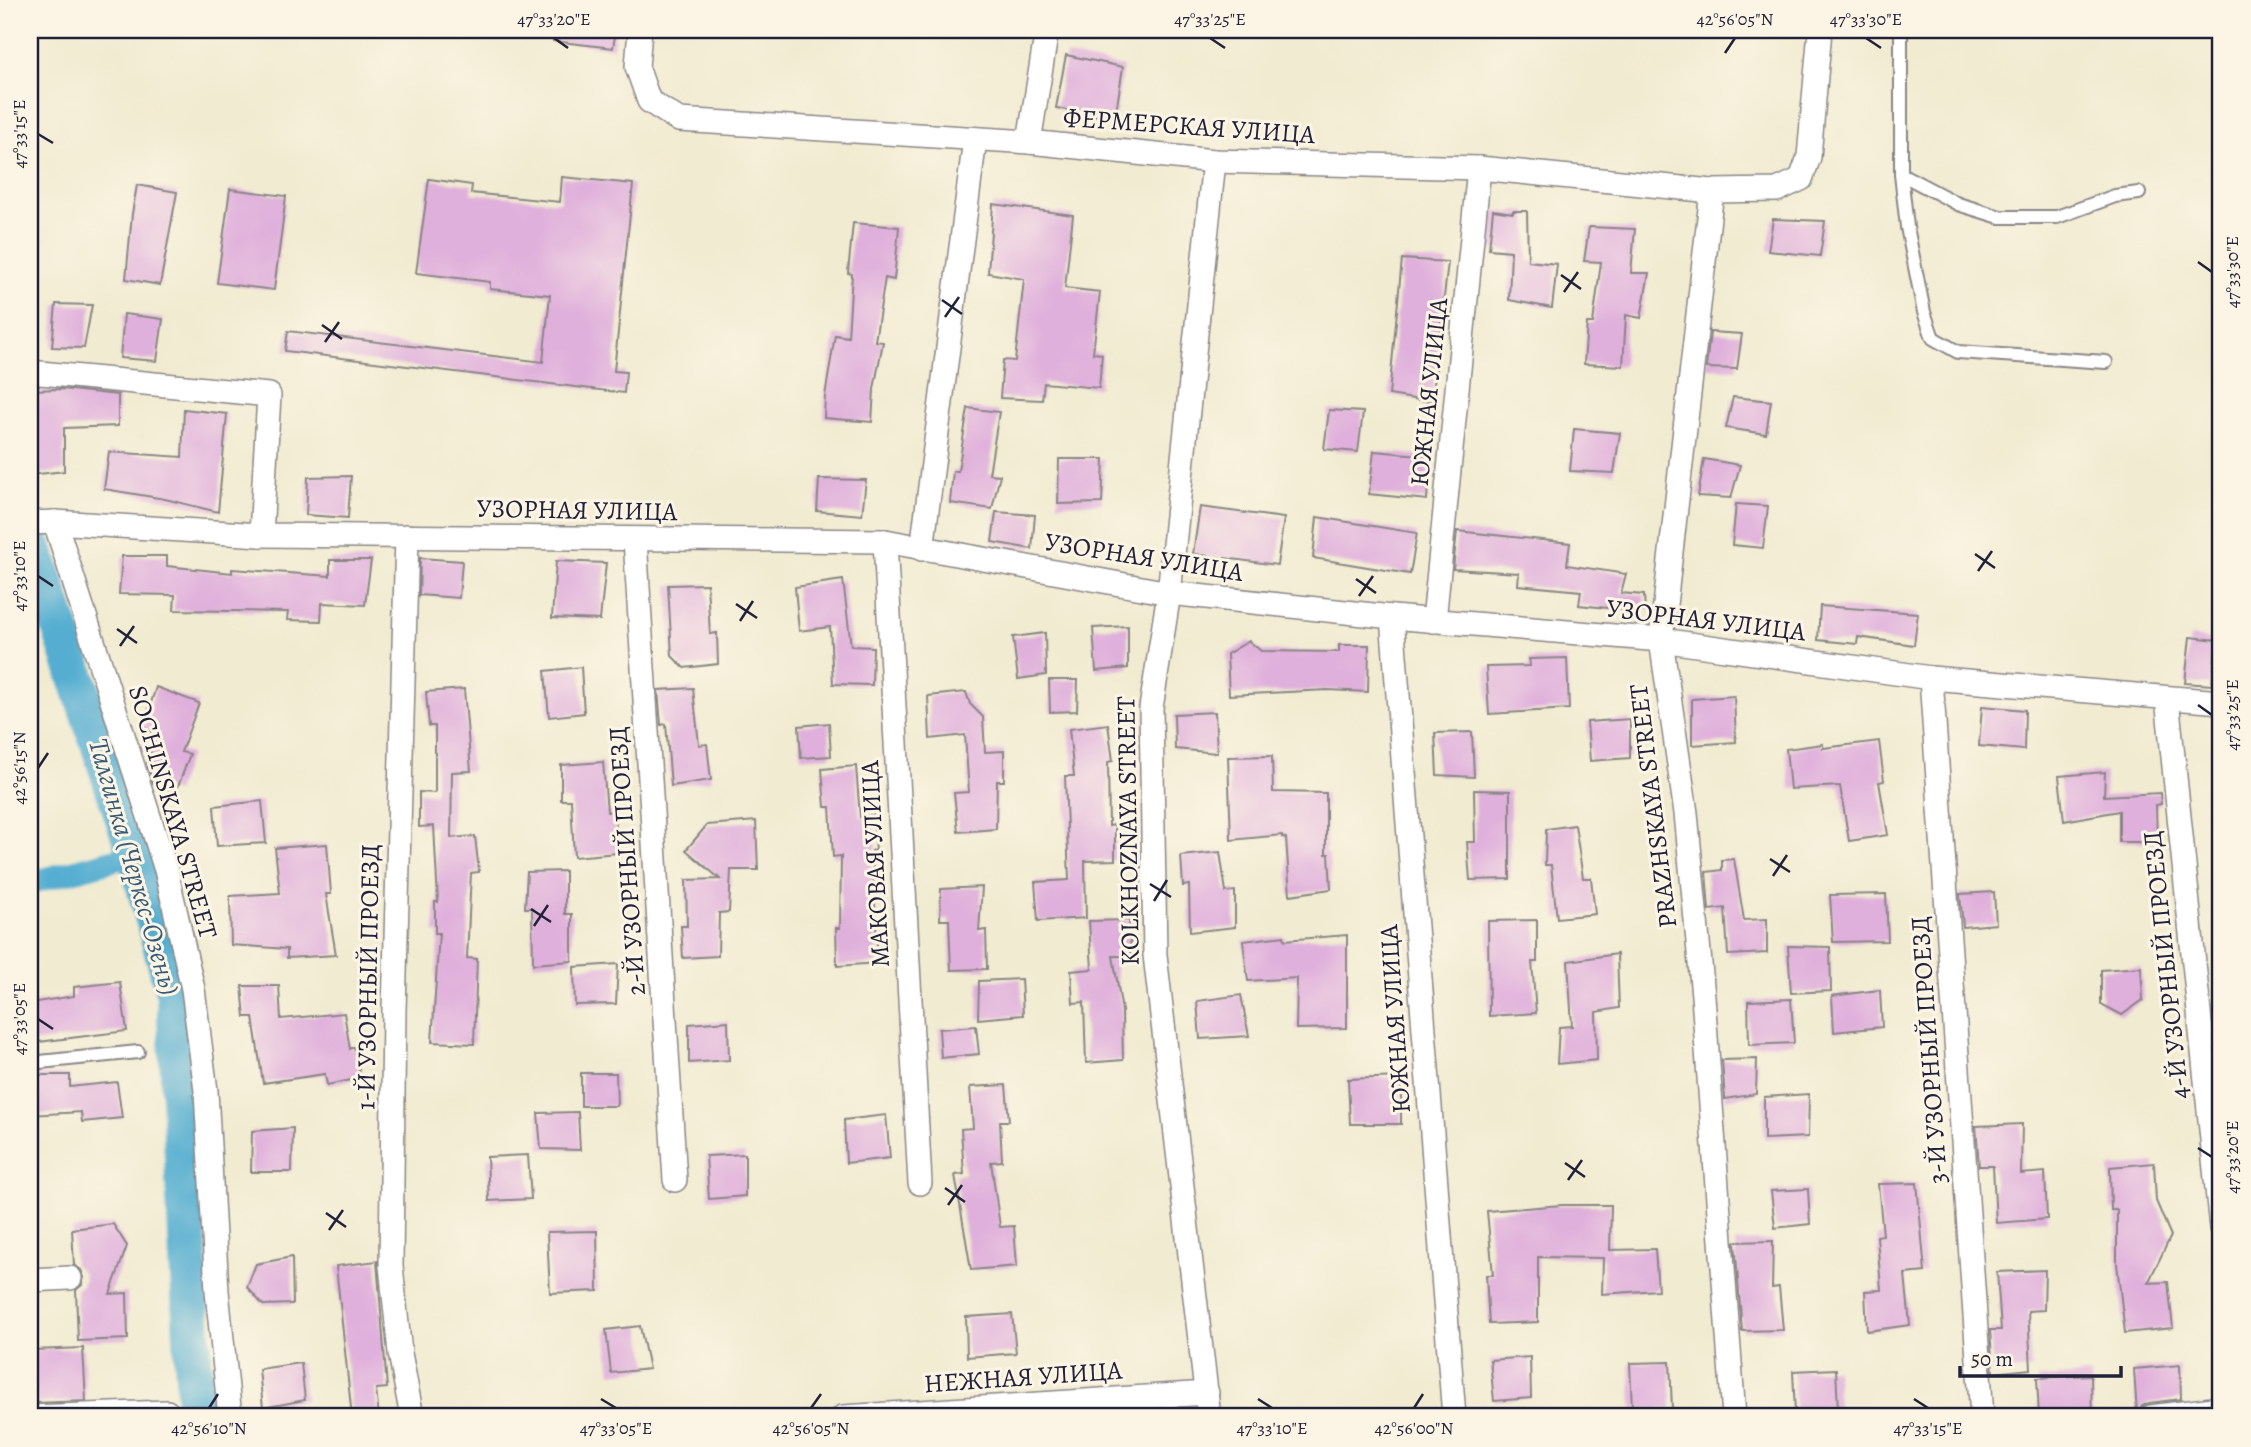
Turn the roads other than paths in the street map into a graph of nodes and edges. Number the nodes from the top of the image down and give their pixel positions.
1 (640, 30) edge
2 (1047, 30) edge
3 (1821, 30) edge
4 (1901, 30) edge
5 (975, 139) junction
6 (1029, 142) junction
7 (1214, 161) junction
8 (1479, 168) junction
9 (1901, 174) junction
10 (1712, 191) junction
11 (2139, 193) dead end
12 (2106, 362) dead end
13 (30, 372) edge
14 (55, 522) junction
15 (30, 523) edge
16 (261, 535) junction
17 (407, 536) junction
18 (635, 539) junction
19 (885, 541) junction
20 (922, 549) junction
21 (1169, 593) junction
22 (1392, 617) junction
23 (1434, 621) junction
24 (1661, 640) junction
25 (1931, 678) junction
26 (2167, 698) junction
27 (2221, 702) edge
28 (138, 1052) dead end
29 (30, 1063) edge
30 (675, 1180) dead end
31 (920, 1183) dead end
32 (2221, 1228) edge
33 (69, 1278) dead end
34 (30, 1280) edge
35 (1207, 1393) junction
36 (2221, 1408) edge
37 (167, 1412) dead end
38 (30, 1416) edge
39 (230, 1417) edge
40 (412, 1417) edge
41 (843, 1417) edge
42 (1209, 1417) edge
43 (1454, 1417) edge
44 (1734, 1417) edge
45 (1982, 1417) edge
46 (2151, 1417) edge

1 - 5 street, ФЕРМЕРСКАЯ УЛИЦА
2 - 6 street
3 - 10 street, ФЕРМЕРСКАЯ УЛИЦА
4 - 9 lane
5 - 6 street, ФЕРМЕРСКАЯ УЛИЦА
5 - 20 street
6 - 7 street, ФЕРМЕРСКАЯ УЛИЦА
7 - 8 street, ФЕРМЕРСКАЯ УЛИЦА
7 - 21 street, KOLKHOZNAYA STREET
8 - 10 street, ФЕРМЕРСКАЯ УЛИЦА
8 - 23 street, ЮЖНАЯ УЛИЦА
9 - 11 lane
9 - 12 lane
10 - 24 street, PRAZHSKAYA STREET
13 - 16 street
14 - 15 street, УЗОРНАЯ УЛИЦА
14 - 16 street, УЗОРНАЯ УЛИЦА
14 - 39 street, SOCHINSKAYA STREET
16 - 17 street, УЗОРНАЯ УЛИЦА
17 - 18 street, УЗОРНАЯ УЛИЦА
17 - 40 street, 1-Й УЗОРНЫЙ ПРОЕЗД
18 - 19 street, УЗОРНАЯ УЛИЦА
18 - 30 street, 2-Й УЗОРНЫЙ ПРОЕЗД
19 - 20 street, УЗОРНАЯ УЛИЦА
19 - 31 street, МАКОВАЯ УЛИЦА
20 - 21 street, УЗОРНАЯ УЛИЦА
21 - 22 street, УЗОРНАЯ УЛИЦА
21 - 35 street, KOLKHOZNAYA STREET
22 - 23 street, УЗОРНАЯ УЛИЦА
22 - 43 street, ЮЖНАЯ УЛИЦА
23 - 24 street, УЗОРНАЯ УЛИЦА
24 - 25 street, УЗОРНАЯ УЛИЦА
24 - 44 street, PRAZHSKAYA STREET
25 - 26 street, УЗОРНАЯ УЛИЦА
25 - 45 street, 3-Й УЗОРНЫЙ ПРОЕЗД
26 - 27 street, УЗОРНАЯ УЛИЦА
26 - 32 street, 4-Й УЗОРНЫЙ ПРОЕЗД
28 - 29 lane
33 - 34 street
35 - 41 street, НЕЖНАЯ УЛИЦА
35 - 42 street, KOLKHOZNAYA STREET
36 - 46 street
37 - 38 street

